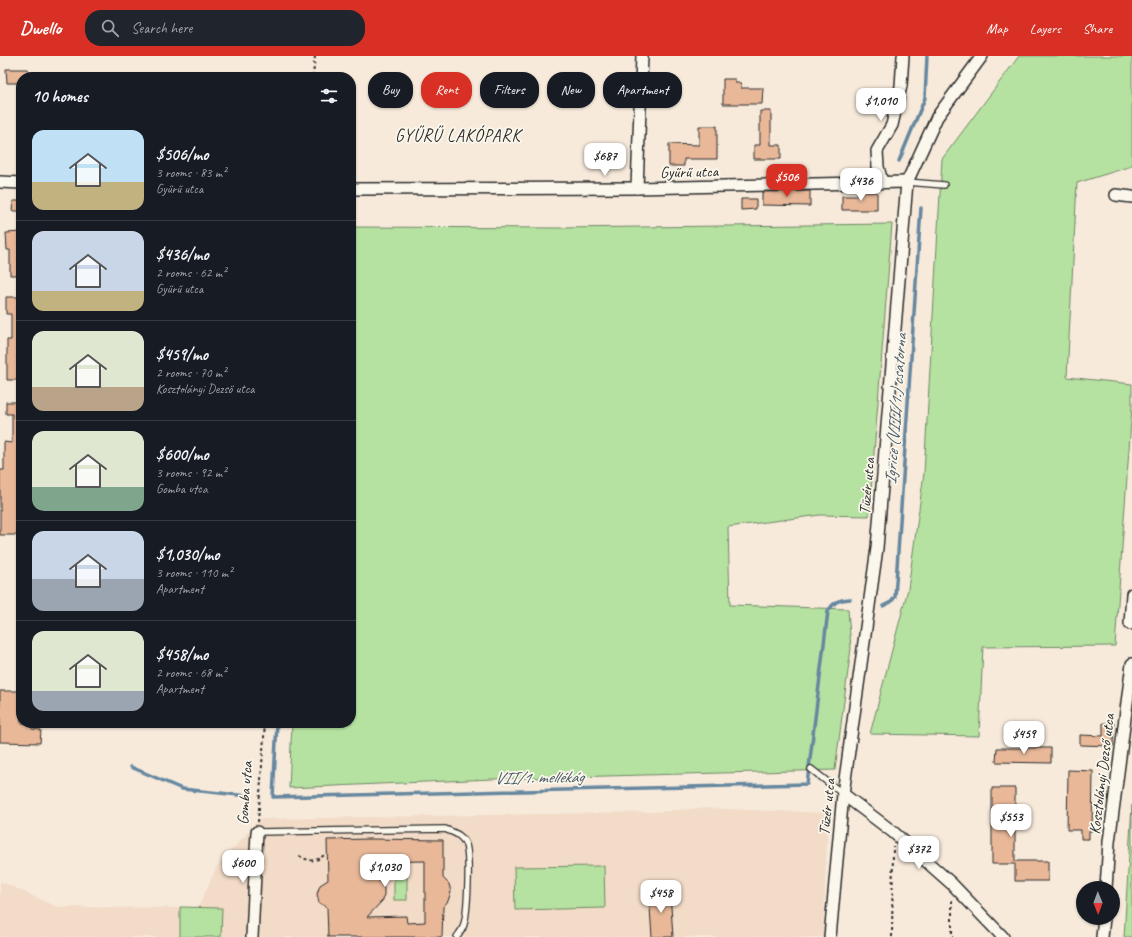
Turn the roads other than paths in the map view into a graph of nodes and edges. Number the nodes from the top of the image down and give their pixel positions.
1 (642, 56) edge
2 (903, 56) edge
3 (982, 56) edge
4 (0, 182) edge
5 (882, 182) junction
6 (907, 182) junction
7 (16, 183) edge
8 (944, 185) dead end
9 (637, 188) junction
10 (356, 189) edge
11 (1116, 195) dead end
12 (1132, 197) edge
13 (1132, 594) edge
14 (1130, 624) dead end
15 (1132, 664) edge
16 (811, 769) dead end
17 (843, 794) junction
18 (257, 832) joint
19 (1106, 881) edge
20 (1103, 925) edge
21 (252, 937) edge
22 (457, 937) edge
23 (830, 937) edge
24 (1003, 937) edge
25 (1102, 937) edge

1 - 9 street
2 - 5 street
3 - 6 street, Tüzér utca
4 - 7 street
5 - 6 street, Gyűrű utca
5 - 9 street, Gyűrű utca
6 - 8 lane
6 - 17 street, Tüzér utca
9 - 10 street, Gyűrű utca
11 - 12 street
13 - 14 street
15 - 19 street, Kosztolányi Dezső utca
16 - 17 lane
17 - 23 street, Tüzér utca
17 - 24 street
18 - 21 street, Gomba utca
18 - 22 lane
20 - 25 street

